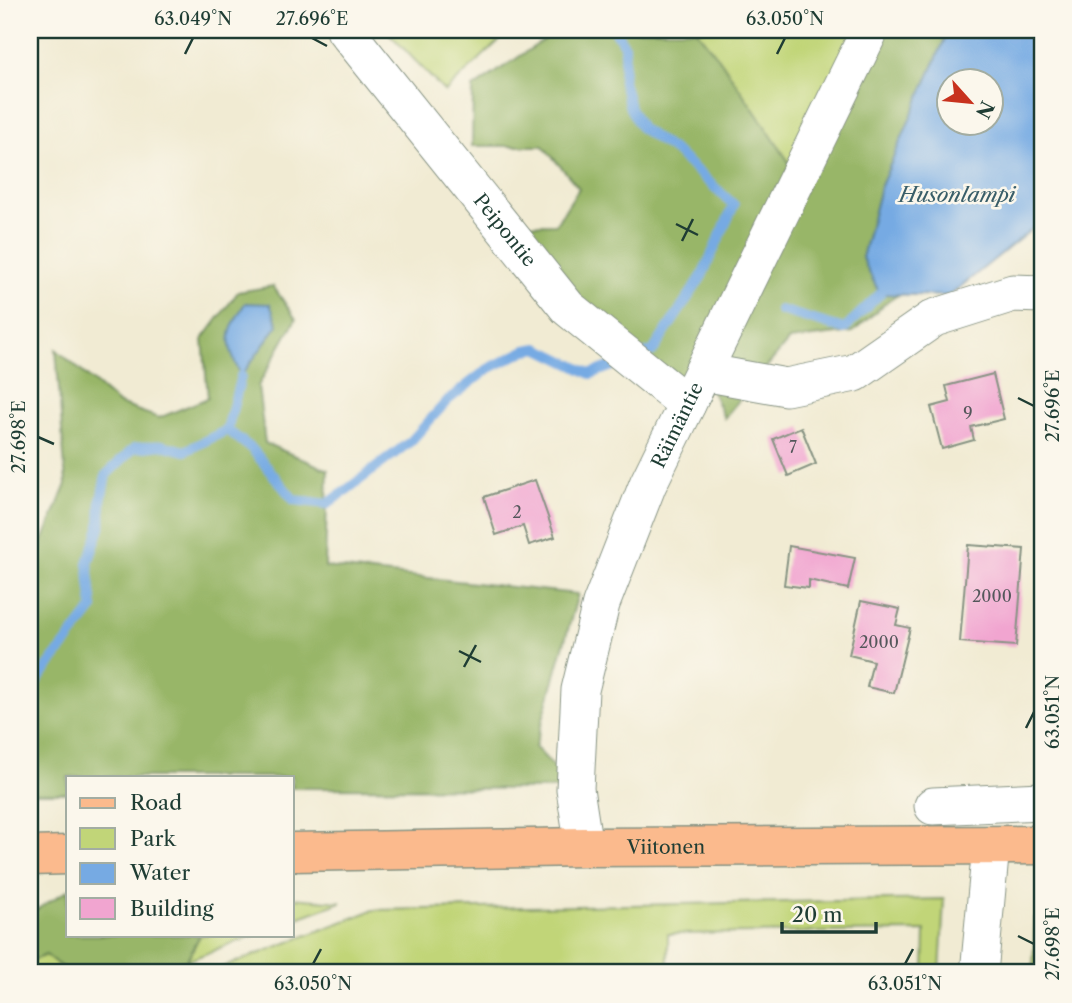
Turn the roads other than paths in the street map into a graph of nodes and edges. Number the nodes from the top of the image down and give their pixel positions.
1 (345, 30) edge
2 (870, 30) edge
3 (1042, 294) edge
4 (703, 372) junction
5 (687, 404) junction
6 (1042, 801) edge
7 (933, 806) dead end
8 (1042, 845) edge
9 (991, 846) junction
10 (584, 847) junction
11 (294, 852) edge
12 (66, 855) edge
13 (30, 856) edge
14 (979, 973) edge

1 - 5 street, Peipontie
2 - 4 street, Räimäntie
3 - 4 street
4 - 5 street, Räimäntie
5 - 10 street, Räimäntie
6 - 7 street
8 - 9 main road, Viitonen
9 - 10 main road, Viitonen
9 - 14 street
10 - 11 main road, Viitonen
12 - 13 main road

